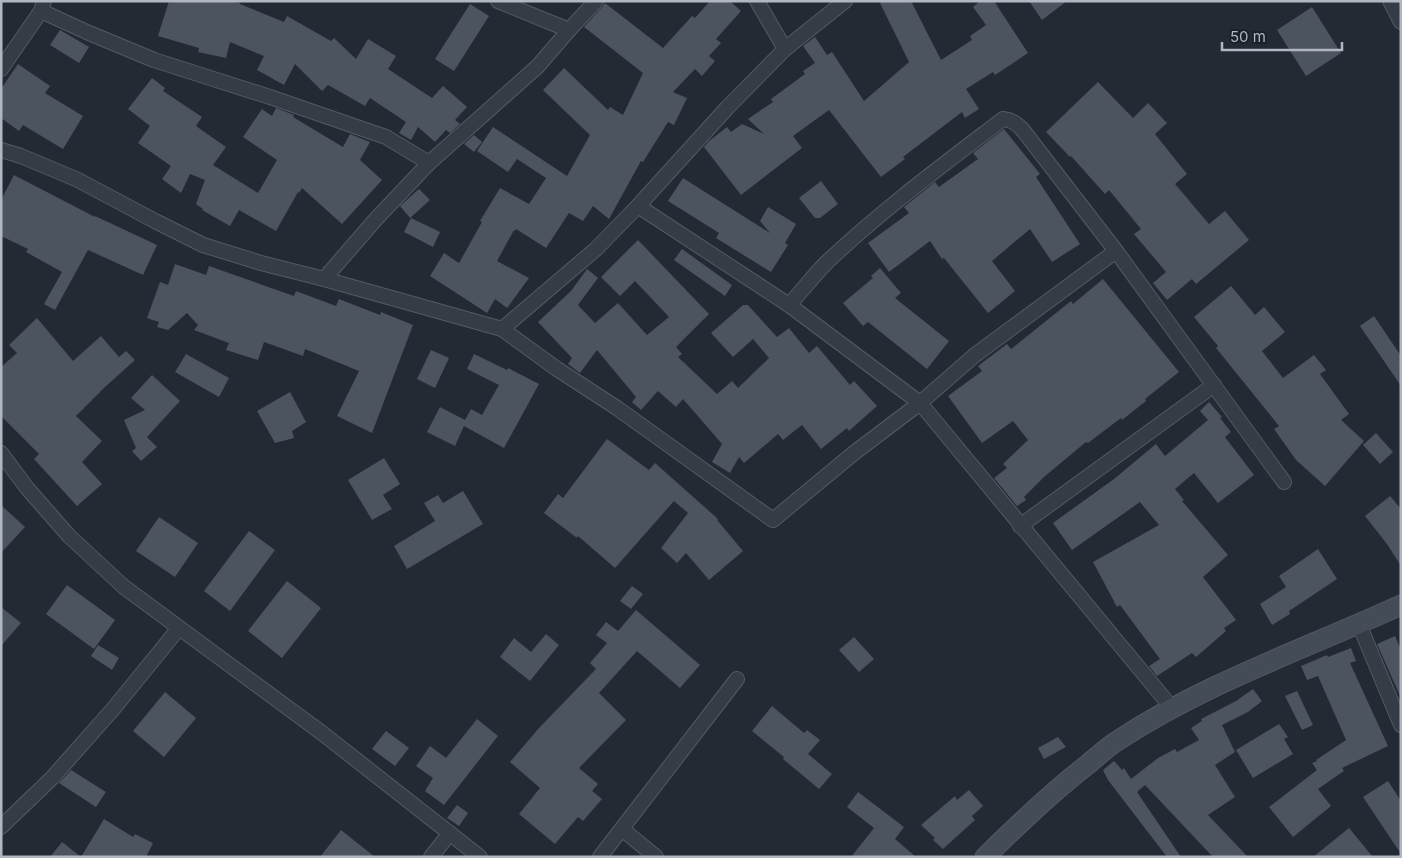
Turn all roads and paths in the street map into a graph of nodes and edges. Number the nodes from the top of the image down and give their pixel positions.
1 (498, 1) edge
2 (596, 1) edge
3 (757, 1) edge
4 (845, 1) edge
5 (1390, 1) edge
6 (42, 6) edge
7 (1401, 22) edge
8 (568, 30) junction
9 (785, 49) junction
10 (1, 69) edge
11 (1, 150) edge
12 (429, 163) junction
13 (638, 206) junction
14 (1116, 251) junction
15 (324, 279) junction
16 (789, 305) junction
17 (502, 329) junction
18 (1214, 385) junction
19 (920, 402) junction
20 (1, 453) edge
21 (1284, 482) dead end
22 (1020, 526) junction
23 (1401, 605) edge
24 (1359, 624) junction
25 (179, 628) junction
26 (737, 679) dead end
27 (1172, 708) junction
28 (1401, 725) edge
29 (1, 827) edge
30 (622, 829) junction
31 (450, 833) junction
32 (431, 857) edge
33 (480, 857) edge
34 (600, 857) edge
35 (656, 857) edge
36 (985, 857) edge

1 - 8 street
2 - 8 street
3 - 9 street
4 - 9 street
5 - 7 street
6 - 10 street
6 - 12 street
8 - 12 street
9 - 13 street
11 - 15 street
12 - 15 street
13 - 16 street
13 - 17 street
14 - 16 street
14 - 18 street
14 - 19 street
15 - 17 street
16 - 19 street
17 - 19 street
18 - 21 street
18 - 22 street
19 - 22 street
20 - 25 street
22 - 27 street
23 - 24 main road
24 - 27 main road
24 - 28 street
25 - 29 street
25 - 31 street
26 - 30 street
27 - 36 main road
30 - 34 street
30 - 35 street
31 - 32 street
31 - 33 street

